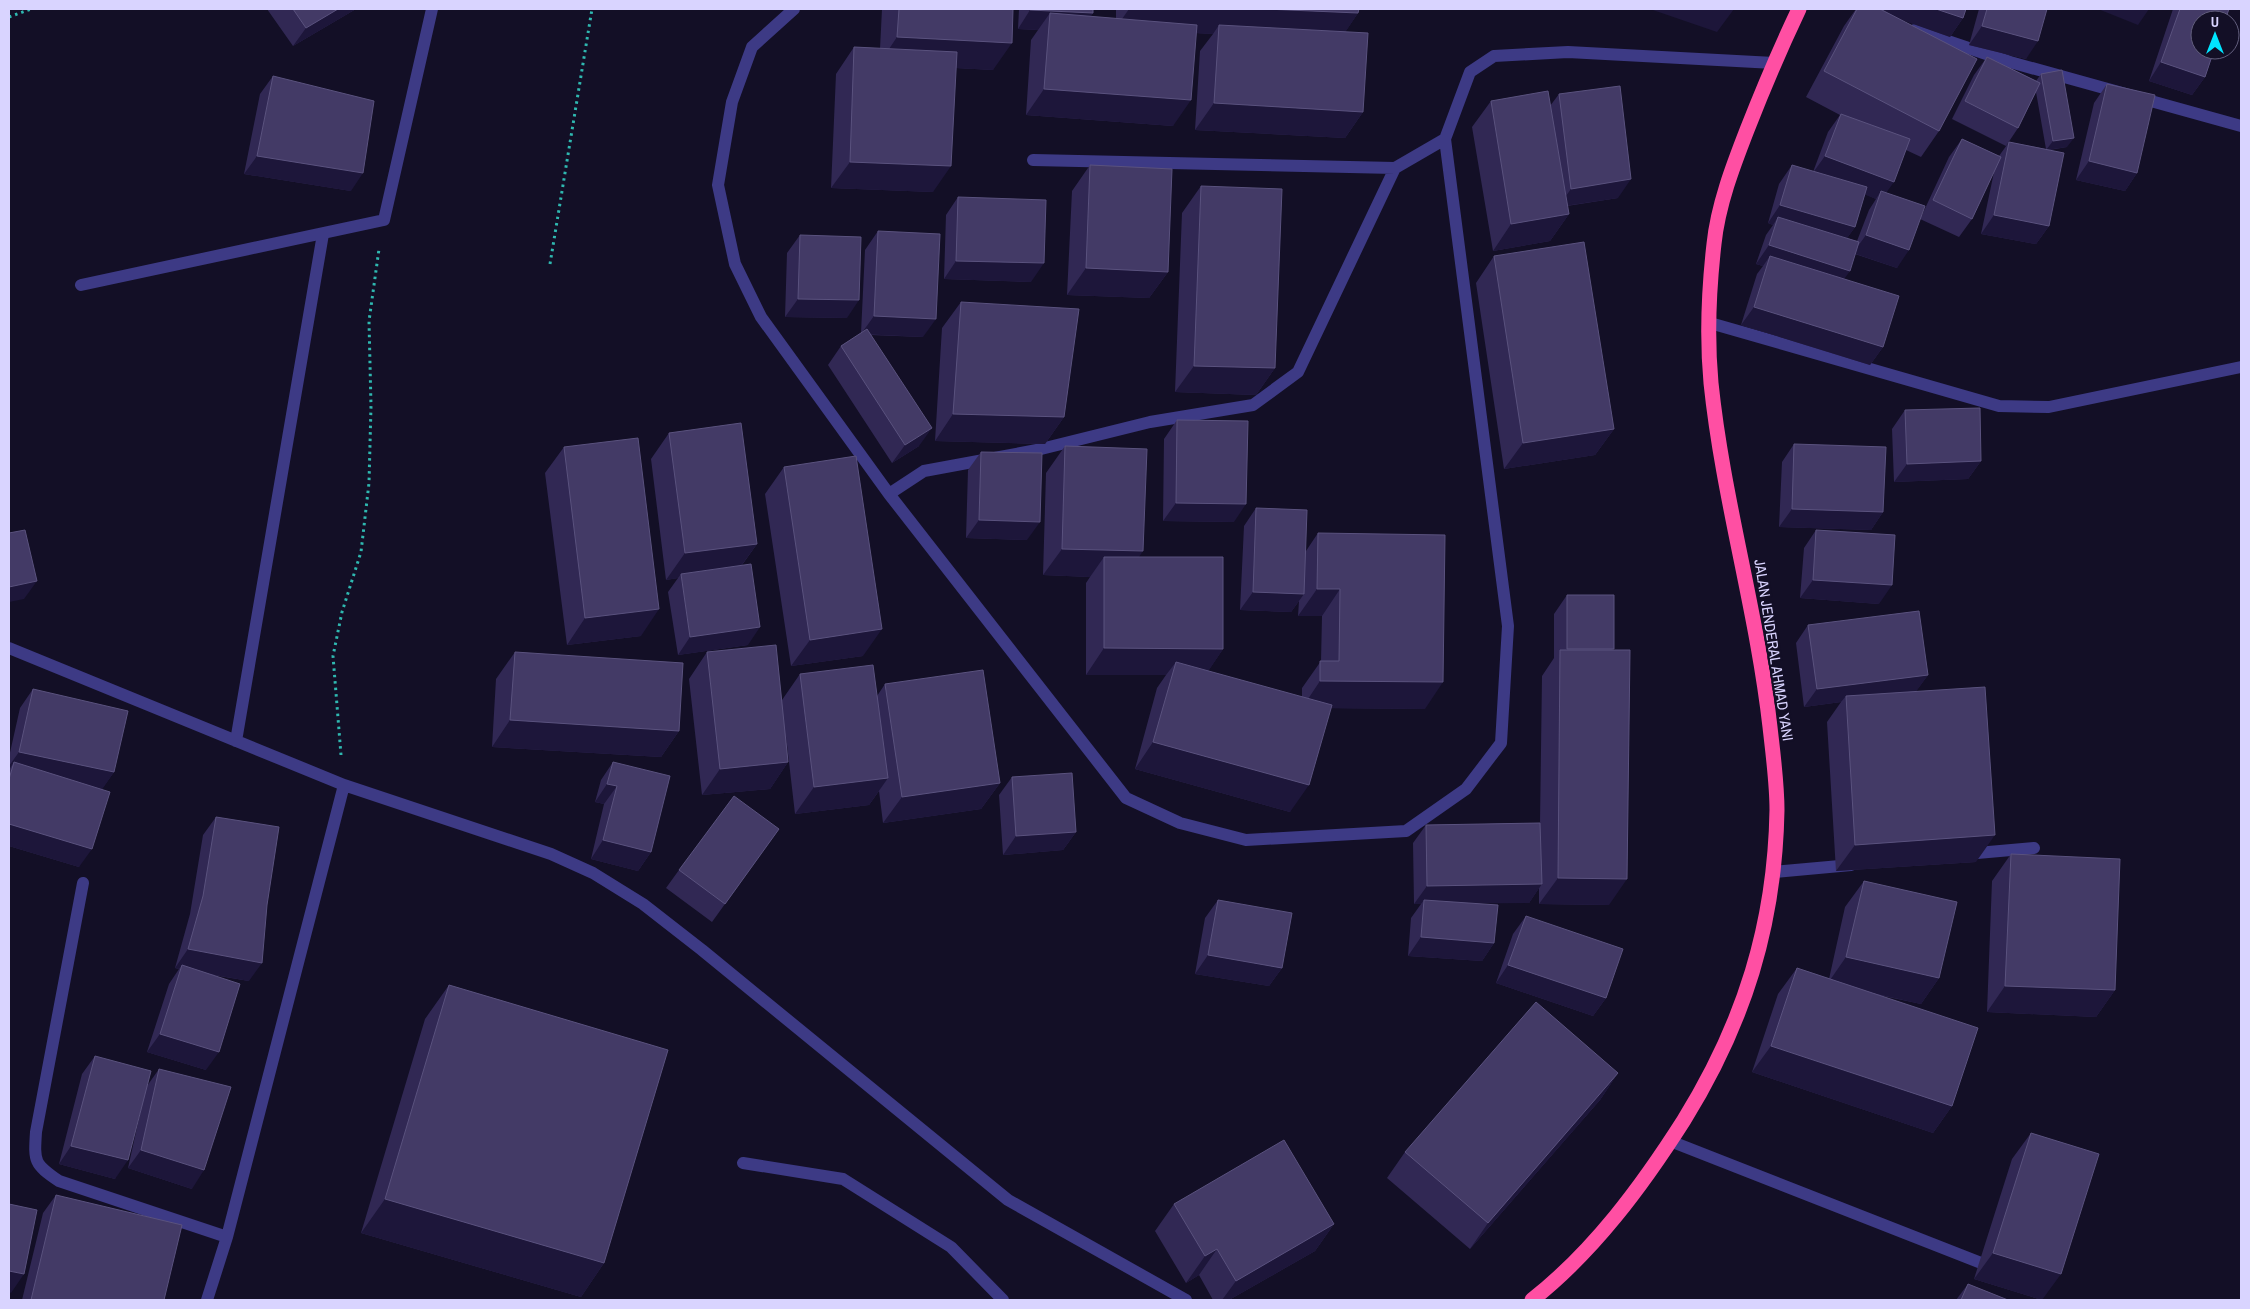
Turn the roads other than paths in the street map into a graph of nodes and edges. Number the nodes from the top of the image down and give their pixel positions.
1 (432, 9) edge
2 (794, 9) edge
3 (1799, 9) edge
4 (1900, 24) edge
5 (1774, 63) junction
6 (2241, 126) edge
7 (1446, 139) junction
8 (1033, 160) dead end
9 (1395, 168) junction
10 (323, 234) junction
11 (81, 285) dead end
12 (1710, 323) junction
13 (2241, 367) edge
14 (889, 494) junction
15 (9, 648) edge
16 (236, 741) junction
17 (344, 785) junction
18 (2034, 848) dead end
19 (1957, 855) edge
20 (1861, 864) edge
21 (1774, 872) junction
22 (83, 883) dead end
23 (1670, 1142) junction
24 (743, 1163) dead end
25 (227, 1237) junction
26 (2004, 1272) edge
27 (207, 1300) edge
28 (1003, 1300) edge
29 (1186, 1300) edge
30 (1532, 1300) edge

1 - 10 street
2 - 14 street
3 - 5 highway, JALAN JENDERAL AHMAD YANI
4 - 6 street
5 - 7 street
5 - 12 highway, JALAN JENDERAL AHMAD YANI
7 - 9 street
7 - 14 street
8 - 9 street
9 - 14 street
10 - 11 street
10 - 16 street
12 - 13 street
12 - 21 highway, JALAN JENDERAL AHMAD YANI
15 - 16 street
16 - 17 street
17 - 25 street
17 - 29 street
18 - 19 street
20 - 21 street
21 - 23 highway, JALAN JENDERAL AHMAD YANI
22 - 25 street
23 - 26 street
23 - 30 highway, JALAN JENDERAL AHMAD YANI
24 - 28 street
25 - 27 street

